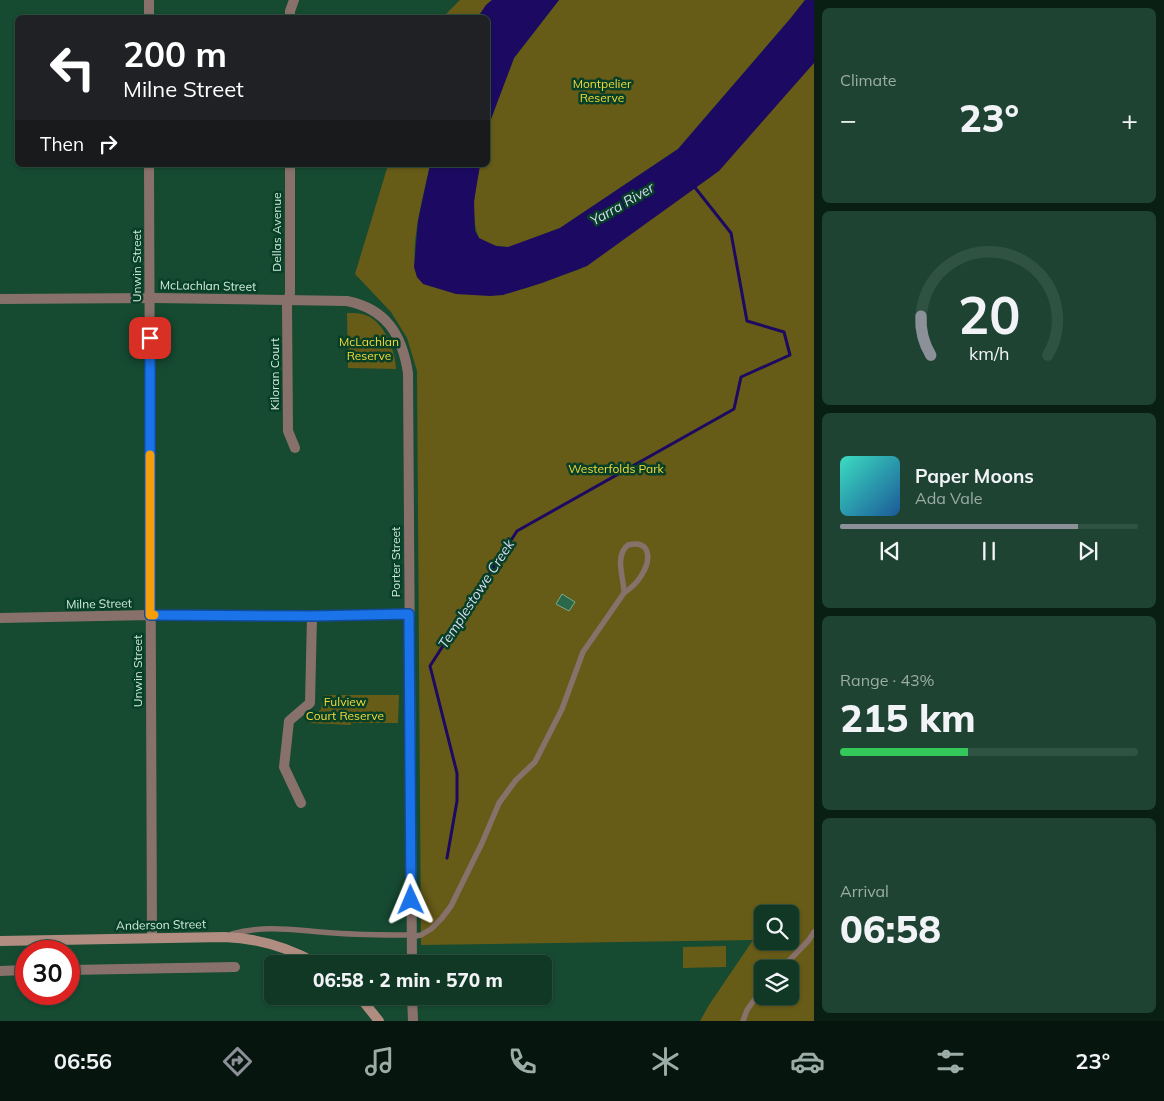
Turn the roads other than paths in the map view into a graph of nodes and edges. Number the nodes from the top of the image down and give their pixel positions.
1 (149, 0) edge
2 (294, 0) edge
3 (149, 15) edge
4 (290, 15) edge
5 (149, 167) edge
6 (290, 167) edge
7 (150, 298) junction
8 (0, 299) edge
9 (289, 300) junction
10 (382, 316) joint
11 (294, 448) dead end
12 (624, 593) junction
13 (409, 614) junction
14 (150, 615) junction
15 (312, 616) junction
16 (0, 618) edge
17 (301, 803) dead end
18 (814, 932) edge
19 (411, 936) junction
20 (224, 937) junction
21 (152, 938) junction
22 (0, 941) edge
23 (302, 955) edge
24 (412, 955) edge
25 (790, 960) edge
26 (235, 967) dead end
27 (15, 970) edge
28 (80, 970) edge
29 (0, 971) edge
30 (754, 1000) edge
31 (366, 1005) edge
32 (412, 1005) edge
33 (379, 1021) edge
34 (413, 1021) edge
35 (743, 1021) edge

1 - 3 street
2 - 4 street
5 - 7 street, Unwin Street
6 - 9 street, Dellas Avenue
7 - 8 street, McLachlan Street
7 - 9 street, McLachlan Street
7 - 14 street, Unwin Street
9 - 10 street, McLachlan Street
9 - 11 street, Kiloran Court
10 - 13 street, Porter Street
12 - 12 lane
12 - 19 lane
13 - 15 street, Milne Street
13 - 19 street, Porter Street
14 - 15 street, Milne Street
14 - 16 street, Milne Street
14 - 21 street, Unwin Street
15 - 17 street
18 - 25 lane
19 - 20 lane
19 - 24 street, Porter Street
20 - 21 main road, Anderson Street
20 - 23 main road, Anderson Street
21 - 22 main road, Anderson Street
26 - 28 street
27 - 29 street
30 - 35 lane
31 - 33 main road
32 - 34 street

